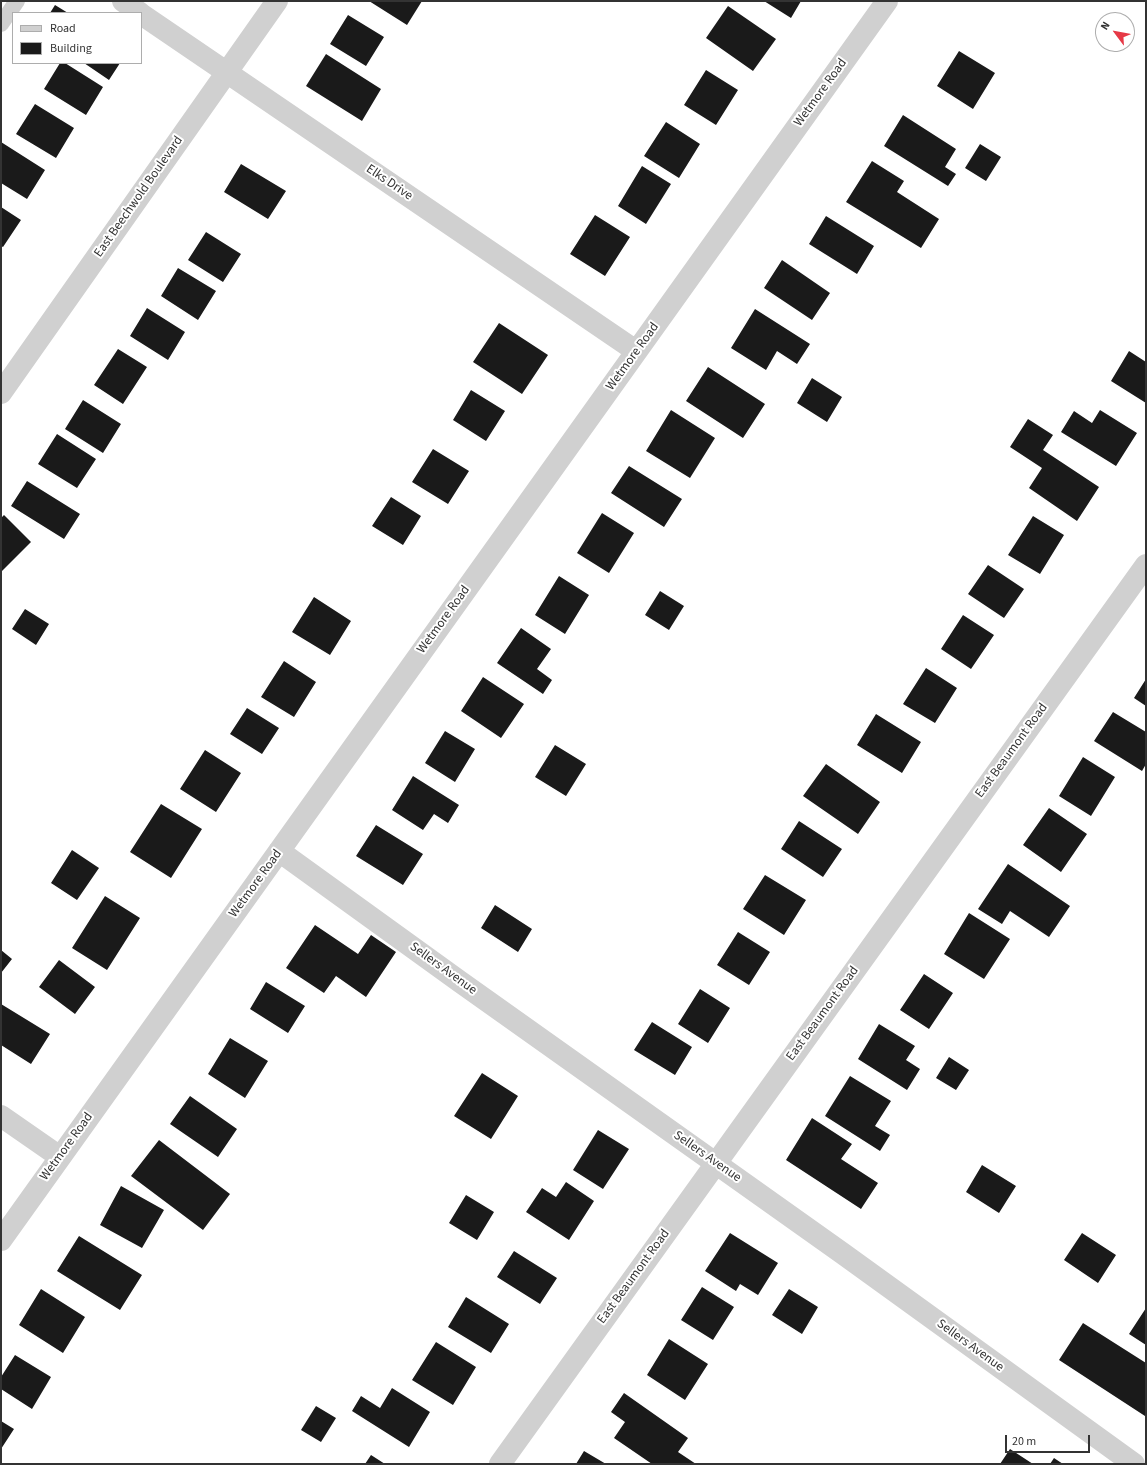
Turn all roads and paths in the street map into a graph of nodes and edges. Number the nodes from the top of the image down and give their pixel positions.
1 (17, 1) edge
2 (123, 1) edge
3 (277, 1) edge
4 (887, 1) edge
5 (140, 12) edge
6 (142, 14) edge
7 (1, 24) edge
8 (227, 73) junction
9 (636, 352) junction
10 (1, 393) edge
11 (1146, 564) edge
12 (279, 851) junction
13 (1, 1116) edge
14 (60, 1157) junction
15 (715, 1164) junction
16 (1, 1240) edge
17 (500, 1464) edge
18 (1134, 1464) edge

1 - 7 lane
2 - 5 street, Elks Drive
3 - 8 street, East Beechwold Boulevard
4 - 9 street, Wetmore Road
6 - 8 street, Elks Drive
8 - 9 street, Elks Drive
8 - 10 street, East Beechwold Boulevard
9 - 12 street, Wetmore Road
11 - 15 street, East Beaumont Road
12 - 14 street, Wetmore Road
12 - 15 street, Sellers Avenue
13 - 14 street
14 - 16 street, Wetmore Road
15 - 17 street, East Beaumont Road
15 - 18 street, Sellers Avenue

